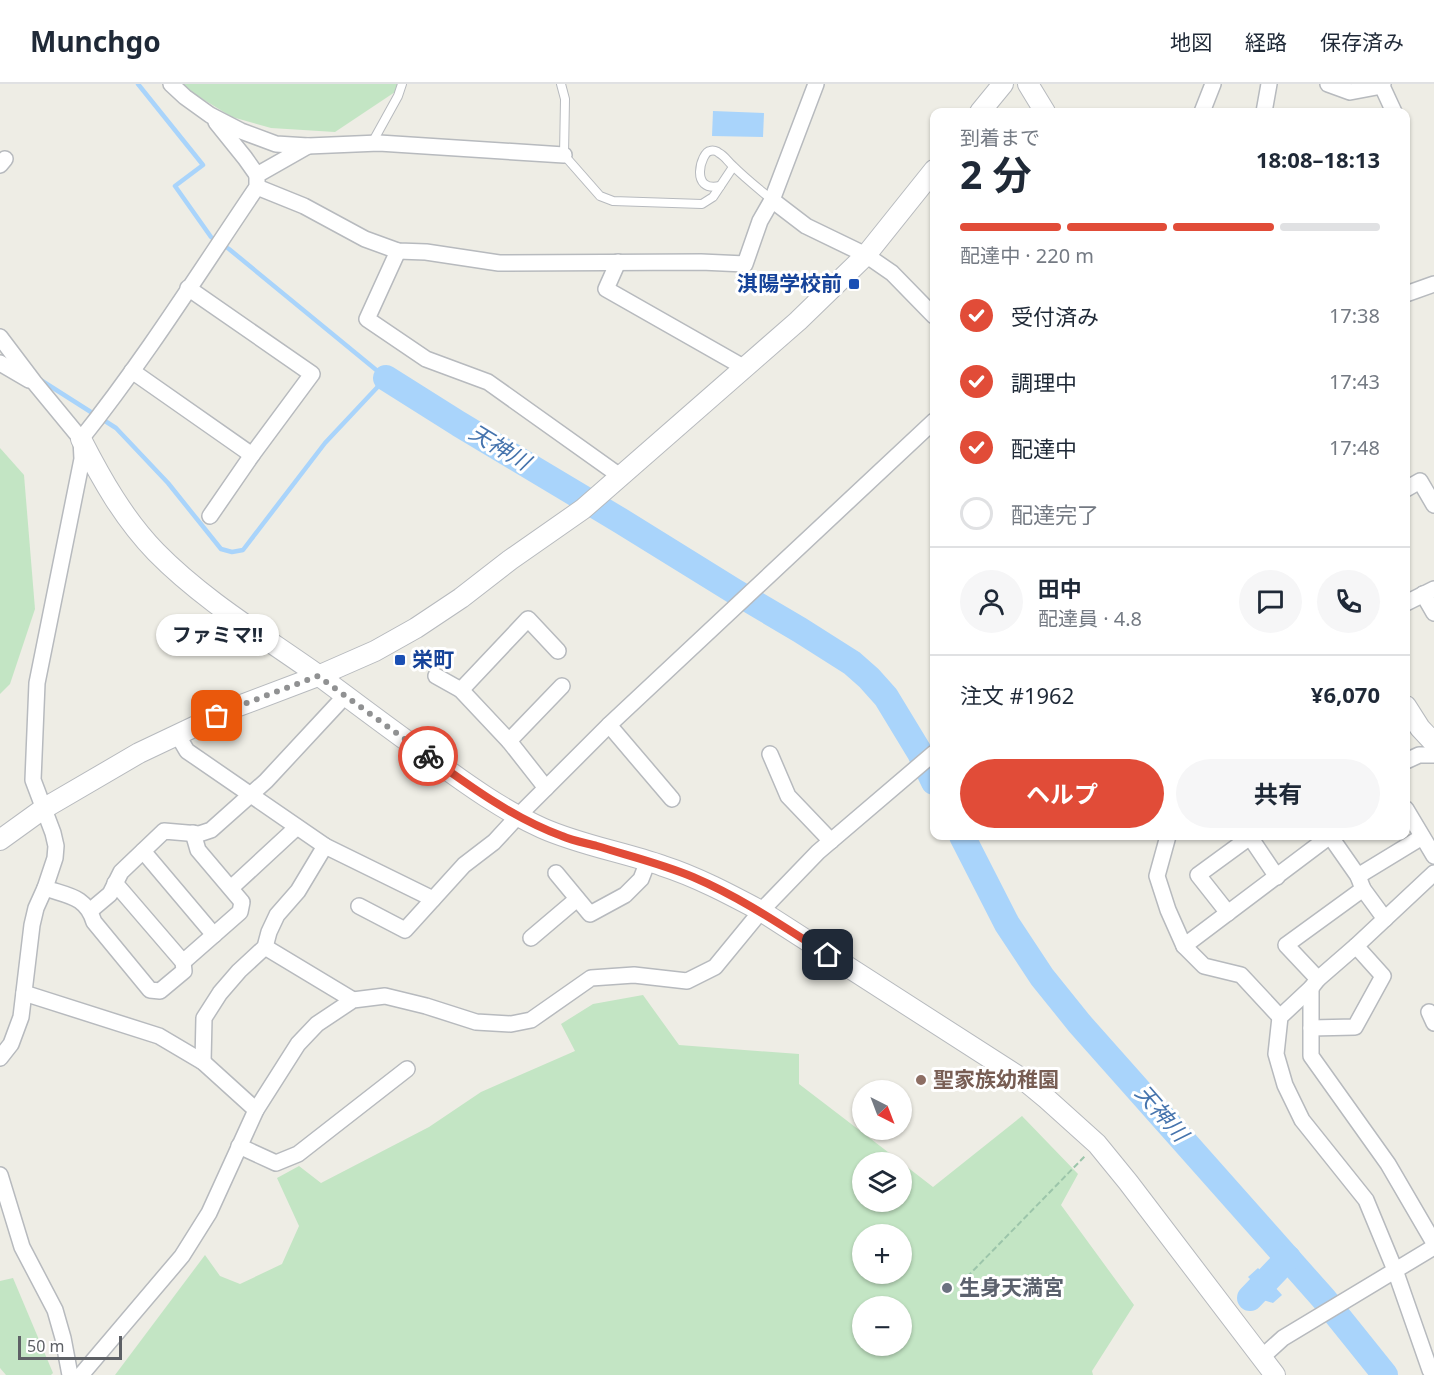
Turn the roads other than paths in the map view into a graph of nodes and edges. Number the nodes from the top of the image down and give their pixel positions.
1 (171, 84) edge
2 (402, 84) edge
3 (561, 84) edge
4 (816, 84) edge
5 (1003, 84) edge
6 (1028, 84) edge
7 (1213, 84) edge
8 (1269, 84) edge
9 (1328, 84) edge
10 (1383, 85) edge
11 (983, 108) edge
12 (1043, 108) edge
13 (1204, 108) edge
14 (1265, 108) edge
15 (1392, 108) edge
16 (210, 115) junction
17 (372, 143) junction
18 (309, 146) junction
19 (564, 155) junction
20 (733, 167) junction
21 (930, 175) edge
22 (257, 181) junction
23 (720, 186) junction
24 (772, 200) junction
25 (398, 251) junction
26 (866, 255) junction
27 (618, 262) junction
28 (1434, 284) edge
29 (188, 288) junction
30 (1410, 293) edge
31 (930, 312) edge
32 (0, 337) edge
33 (0, 363) edge
34 (745, 368) junction
35 (132, 371) junction
36 (34, 382) junction
37 (930, 425) edge
38 (81, 439) junction
39 (252, 455) junction
40 (1434, 473) edge
41 (620, 476) junction
42 (1420, 481) junction
43 (1410, 487) edge
44 (1434, 505) edge
45 (210, 516) dead end
46 (1429, 592) edge
47 (1410, 601) edge
48 (1434, 613) edge
49 (558, 651) dead end
50 (318, 676) junction
51 (436, 676) dead end
52 (562, 686) dead end
53 (461, 690) junction
54 (345, 696) junction
55 (1410, 712) edge
56 (609, 725) junction
57 (177, 735) junction
58 (508, 741) junction
59 (1434, 743) edge
60 (770, 754) dead end
61 (1434, 755) edge
62 (1410, 758) edge
63 (927, 759) edge
64 (546, 788) junction
65 (250, 795) junction
66 (672, 799) dead end
67 (43, 809) junction
68 (518, 816) junction
69 (1410, 816) edge
70 (297, 827) junction
71 (193, 833) junction
72 (1422, 837) junction
73 (0, 840) edge
74 (1167, 840) edge
75 (1246, 840) edge
76 (1252, 840) edge
77 (1325, 840) edge
78 (1333, 840) edge
79 (831, 841) junction
80 (325, 846) junction
81 (143, 851) junction
82 (1434, 856) edge
83 (648, 861) junction
84 (556, 873) dead end
85 (1434, 873) edge
86 (1277, 877) junction
87 (115, 883) junction
88 (1360, 883) junction
89 (45, 888) junction
90 (231, 888) junction
91 (433, 899) junction
92 (578, 899) junction
93 (359, 906) dead end
94 (91, 910) junction
95 (761, 911) junction
96 (1228, 913) junction
97 (1385, 919) junction
98 (214, 935) junction
99 (531, 938) dead end
100 (1184, 946) junction
101 (1356, 946) junction
102 (265, 947) junction
103 (183, 962) junction
104 (1315, 983) junction
105 (24, 993) junction
106 (353, 1000) junction
107 (1280, 1017) junction
108 (1311, 1029) junction
109 (0, 1058) edge
110 (203, 1062) junction
111 (407, 1069) dead end
112 (256, 1110) junction
113 (239, 1146) junction
114 (0, 1174) edge
115 (1434, 1245) edge
116 (1395, 1270) junction
117 (1262, 1357) junction
118 (70, 1375) edge
119 (81, 1375) edge
120 (1275, 1375) edge
121 (1434, 1375) edge

1 - 16 street
2 - 17 lane
3 - 19 lane
4 - 24 street
5 - 11 street
6 - 12 street
7 - 13 street
8 - 14 street
9 - 10 street
10 - 15 street
16 - 18 street
16 - 22 street
17 - 18 street
17 - 19 street
18 - 22 street
19 - 23 lane
20 - 23 lane
20 - 23 lane
20 - 24 lane
21 - 26 street
22 - 25 street
22 - 29 street
24 - 26 street
24 - 27 street
25 - 27 street
25 - 41 street
26 - 31 street
26 - 34 street
27 - 34 street
28 - 30 street
29 - 35 street
29 - 39 street
32 - 36 street
33 - 36 street
34 - 41 street
35 - 38 street
35 - 39 street
36 - 38 street
37 - 56 street
38 - 50 street
38 - 67 street
39 - 45 street
40 - 42 street
41 - 50 street
42 - 43 street
42 - 44 street
46 - 47 street
46 - 48 street
49 - 53 street
50 - 54 street
50 - 57 street
51 - 53 street
52 - 58 street
53 - 58 street
54 - 65 street
54 - 68 street
55 - 59 street
56 - 64 street
56 - 66 street
57 - 65 street
57 - 67 street
58 - 64 street
60 - 79 street
61 - 62 street
63 - 79 street
64 - 68 street
65 - 70 street
65 - 71 street
67 - 73 street
67 - 89 street
68 - 83 street
68 - 91 street
69 - 72 street
70 - 80 street
70 - 90 street
71 - 81 street
71 - 90 street
72 - 82 street
72 - 88 street
74 - 100 street
75 - 96 street
76 - 86 street
77 - 86 street
78 - 88 street
79 - 95 street
80 - 91 street
80 - 102 street
81 - 87 street
81 - 98 street
83 - 92 street
83 - 95 street
84 - 92 street
85 - 97 street
86 - 96 street
87 - 94 street
87 - 103 street
88 - 97 street
88 - 104 street
89 - 94 street
89 - 105 street
90 - 98 street
91 - 93 street
92 - 99 street
94 - 103 street
95 - 106 street
95 - 117 street
96 - 100 street
97 - 101 street
98 - 103 street
100 - 107 street
101 - 104 street
101 - 108 street
102 - 106 street
102 - 110 street
104 - 107 street
104 - 108 street
105 - 109 street
105 - 110 street
106 - 112 street
107 - 116 street
108 - 115 street
110 - 112 street
111 - 113 street
112 - 113 street
113 - 119 street
114 - 118 street
115 - 116 street
116 - 117 street
116 - 121 street
117 - 120 street

